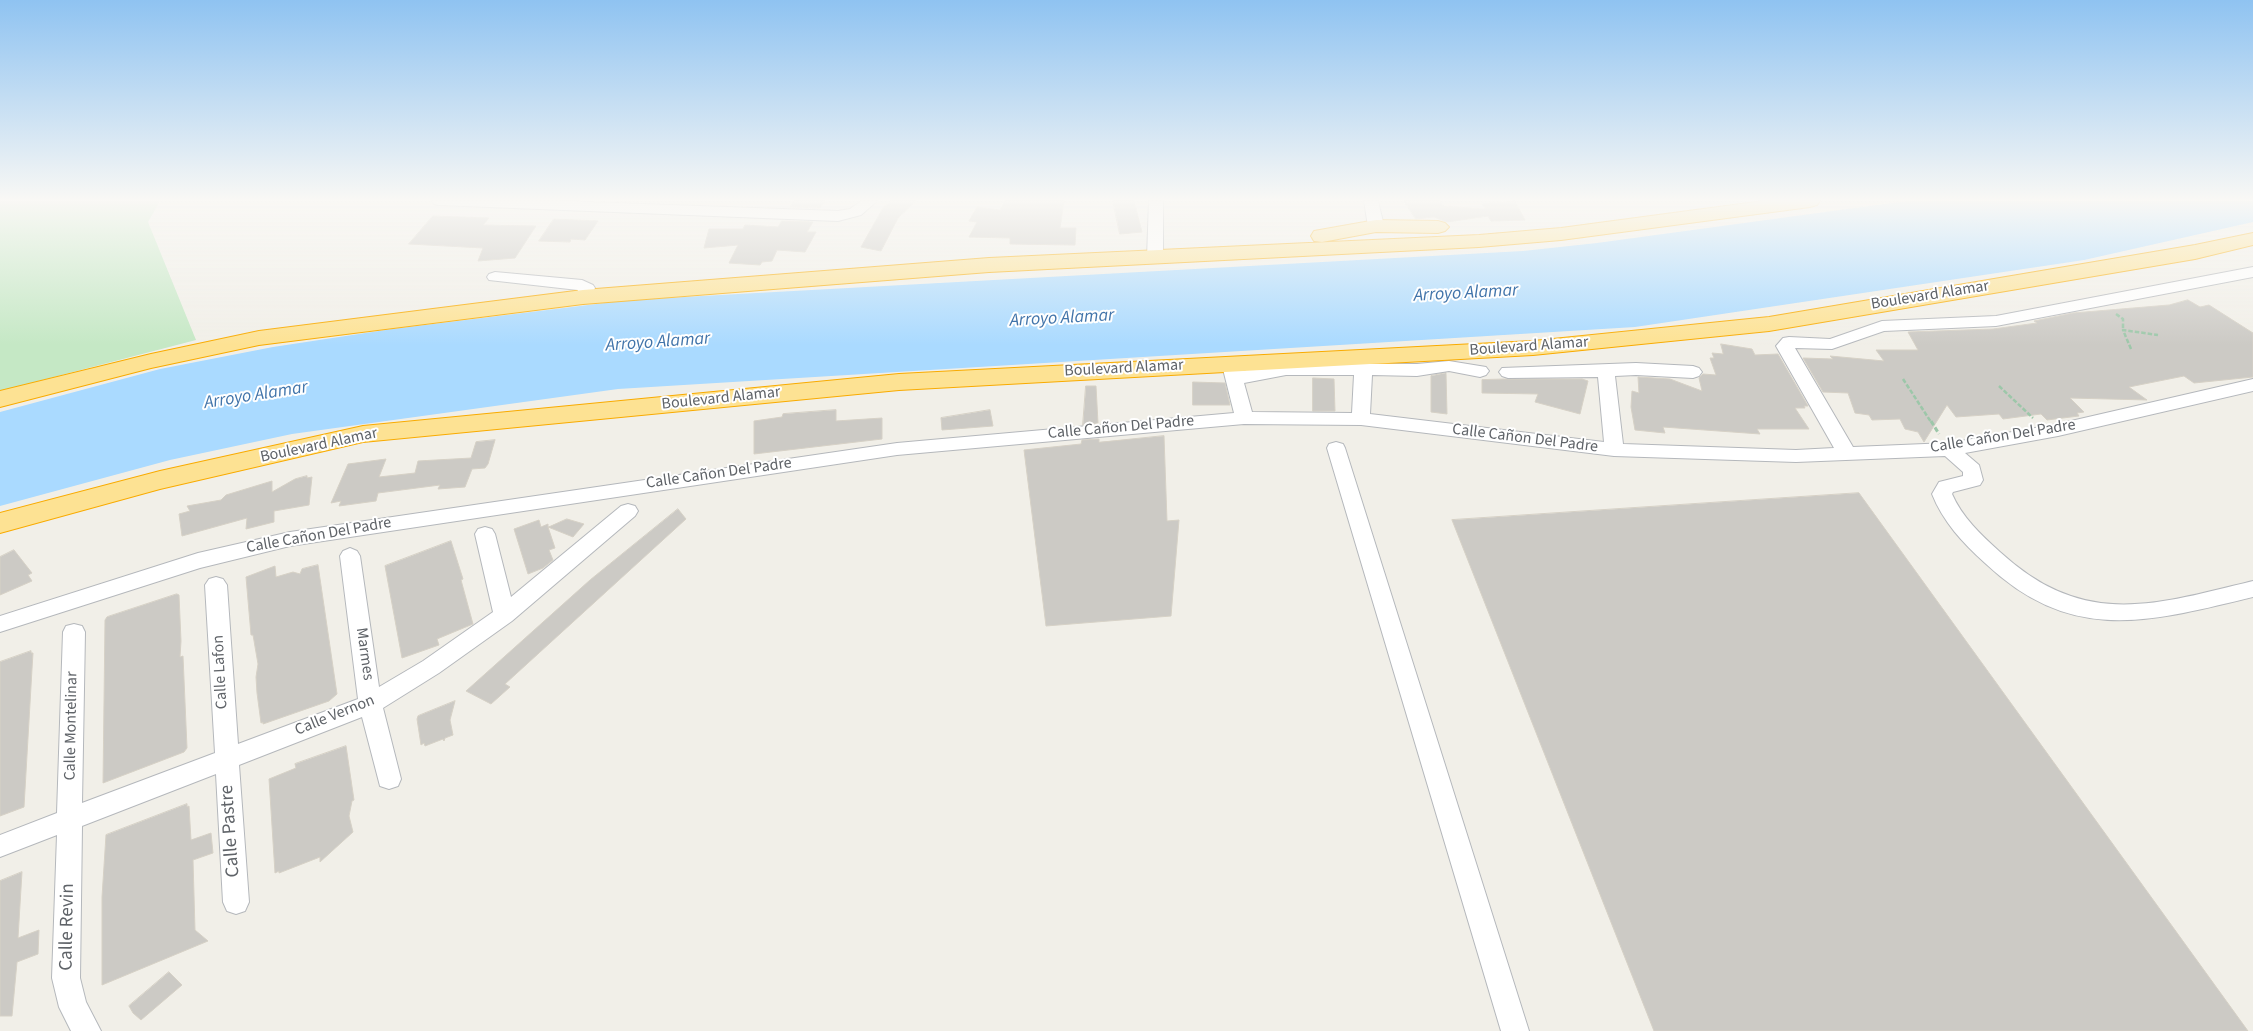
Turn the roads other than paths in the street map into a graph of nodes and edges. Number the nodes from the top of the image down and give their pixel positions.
1 (1155, 249) edge
2 (1242, 249) edge
3 (1329, 249) edge
4 (2208, 249) edge
5 (2253, 250) edge
6 (2195, 252) junction
7 (1202, 256) junction
8 (1155, 258) junction
9 (2253, 272) edge
10 (495, 277) dead end
11 (584, 297) junction
12 (1363, 371) junction
13 (1480, 371) dead end
14 (1606, 371) junction
15 (1233, 372) junction
16 (1508, 372) dead end
17 (1693, 372) dead end
18 (2253, 385) edge
19 (0, 399) edge
20 (1244, 418) junction
21 (1361, 419) junction
22 (1336, 448) dead end
23 (1949, 449) junction
24 (1614, 450) junction
25 (1847, 454) junction
26 (628, 511) dead end
27 (0, 523) edge
28 (485, 534) dead end
29 (350, 556) dead end
30 (216, 585) dead end
31 (2253, 589) edge
32 (504, 615) junction
33 (0, 624) edge
34 (74, 632) dead end
35 (370, 704) junction
36 (226, 760) junction
37 (389, 779) dead end
38 (70, 820) junction
39 (0, 846) edge
40 (236, 902) dead end
41 (86, 1031) edge
42 (1515, 1031) edge

1 - 8 street
2 - 7 highway
3 - 7 highway
4 - 6 highway, Boulevard Alamar
5 - 6 highway
6 - 15 highway, Boulevard Alamar
7 - 8 highway
8 - 11 highway
9 - 25 street
10 - 11 street
11 - 19 highway
12 - 13 street
12 - 15 street
12 - 21 street
14 - 16 street
14 - 17 street
14 - 24 street
15 - 20 street
15 - 27 highway, Boulevard Alamar
18 - 23 street, Calle Cañon Del Padre
20 - 21 street, Calle Cañon Del Padre
20 - 33 street, Calle Cañon Del Padre
21 - 24 street, Calle Cañon Del Padre
22 - 42 street
23 - 25 street, Calle Cañon Del Padre
23 - 31 street
24 - 25 street, Calle Cañon Del Padre
26 - 32 street, Calle Vernon
28 - 32 street
29 - 35 street, Marmes
30 - 36 street, Calle Lafon
32 - 35 street, Calle Vernon
34 - 38 street, Calle Montelinar
35 - 36 street, Calle Vernon
35 - 37 street, Marmes
36 - 38 street, Calle Vernon
36 - 40 street, Calle Pastre
38 - 39 street, Calle Vernon
38 - 41 street, Calle Revin

